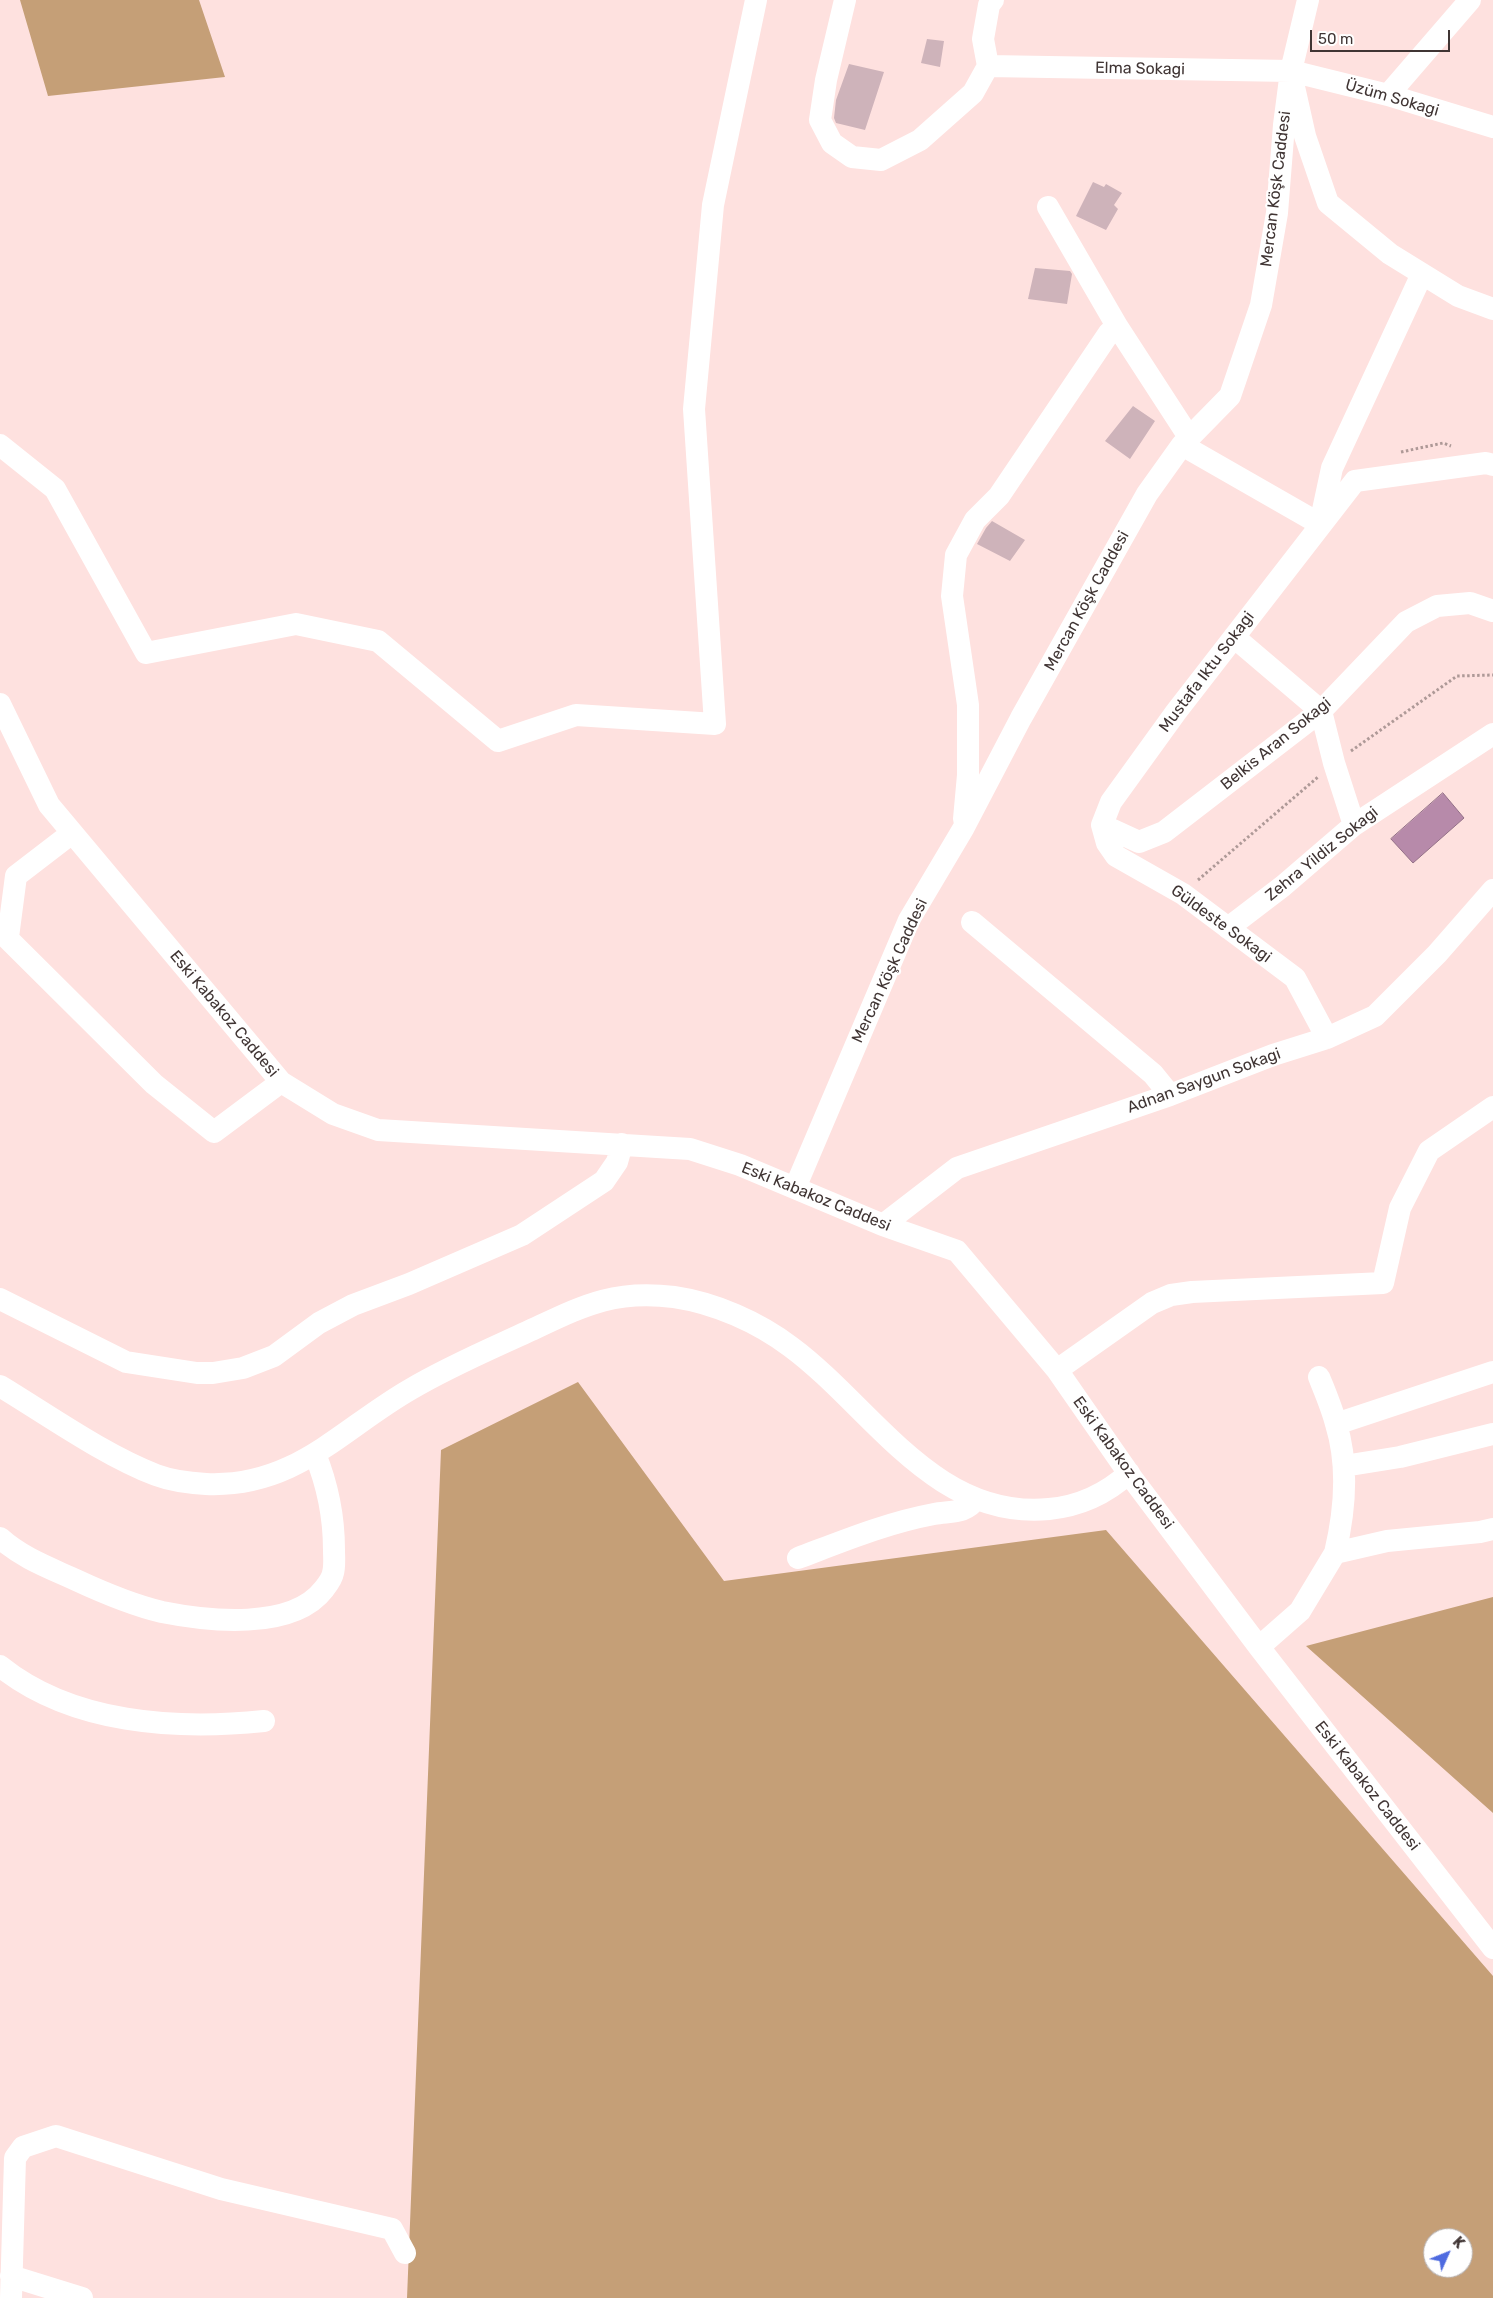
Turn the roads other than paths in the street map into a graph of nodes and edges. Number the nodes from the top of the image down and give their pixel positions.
1 (756, 0) edge
2 (845, 0) edge
3 (993, 0) edge
4 (1308, 0) edge
5 (1470, 0) edge
6 (988, 66) junction
7 (1291, 71) junction
8 (1388, 95) junction
9 (1493, 127) edge
10 (1048, 207) dead end
11 (1422, 274) junction
12 (1493, 309) edge
13 (1117, 326) junction
14 (1185, 441) junction
15 (0, 445) edge
16 (1493, 465) edge
17 (1320, 524) junction
18 (1493, 610) edge
19 (1234, 637) junction
20 (0, 704) edge
21 (1321, 711) junction
22 (1493, 734) edge
23 (1102, 825) junction
24 (1354, 825) junction
25 (963, 829) junction
26 (72, 833) junction
27 (1493, 890) edge
28 (972, 922) dead end
29 (1228, 928) junction
30 (4, 934) edge
31 (1327, 1038) junction
32 (281, 1082) junction
33 (1170, 1095) junction
34 (1493, 1107) edge
35 (622, 1144) junction
36 (794, 1188) junction
37 (883, 1225) junction
38 (0, 1299) edge
39 (1056, 1370) junction
40 (1493, 1372) edge
41 (1319, 1377) dead end
42 (0, 1386) edge
43 (1336, 1424) junction
44 (1493, 1434) edge
45 (314, 1454) junction
46 (1344, 1466) junction
47 (1129, 1473) junction
48 (976, 1500) junction
49 (1493, 1529) edge
50 (4, 1549) edge
51 (1334, 1554) junction
52 (798, 1558) dead end
53 (1259, 1647) junction
54 (0, 1666) edge
55 (264, 1721) dead end
56 (1493, 1948) edge
57 (405, 2253) dead end
58 (11, 2287) edge
59 (82, 2298) edge

1 - 15 street
2 - 6 street
3 - 6 street
4 - 7 street, Mercan Köşk Caddesi
5 - 8 street
6 - 7 street, Elma Sokagi
7 - 8 street, Üzüm Sokagi
7 - 11 street
7 - 14 street, Mercan Köşk Caddesi
8 - 9 street, Üzüm Sokagi
10 - 13 street
11 - 12 street
11 - 17 street, Mustafa Iktu Sokagi
13 - 14 street
13 - 25 street
14 - 17 street
14 - 25 street, Mercan Köşk Caddesi
16 - 17 street, Mustafa Iktu Sokagi
17 - 19 street, Mustafa Iktu Sokagi
18 - 21 street, Belkis Aran Sokagi
19 - 21 street
19 - 23 street, Mustafa Iktu Sokagi
20 - 26 street, Eski Kabakoz Caddesi
21 - 23 street, Belkis Aran Sokagi
21 - 24 street
22 - 24 street, Zehra Yildiz Sokagi
23 - 29 street, Güldeste Sokagi
24 - 29 street, Zehra Yildiz Sokagi
25 - 36 street, Mercan Köşk Caddesi
26 - 30 street
26 - 32 street, Eski Kabakoz Caddesi
27 - 31 street, Adnan Saygun Sokagi
28 - 33 street
29 - 31 street, Güldeste Sokagi
30 - 32 street
31 - 33 street, Adnan Saygun Sokagi
32 - 35 street, Eski Kabakoz Caddesi
33 - 37 street, Adnan Saygun Sokagi
34 - 39 street
35 - 36 street, Eski Kabakoz Caddesi
35 - 38 street
36 - 37 street, Eski Kabakoz Caddesi
37 - 39 street, Eski Kabakoz Caddesi
39 - 47 street, Eski Kabakoz Caddesi
40 - 43 street
41 - 43 street
42 - 45 street
43 - 46 street
44 - 46 street
45 - 48 street
45 - 50 street
46 - 51 street
47 - 48 street
47 - 53 street, Eski Kabakoz Caddesi
48 - 52 street
49 - 51 street
51 - 53 street
53 - 56 street, Eski Kabakoz Caddesi
54 - 55 street
57 - 58 street
58 - 59 street

